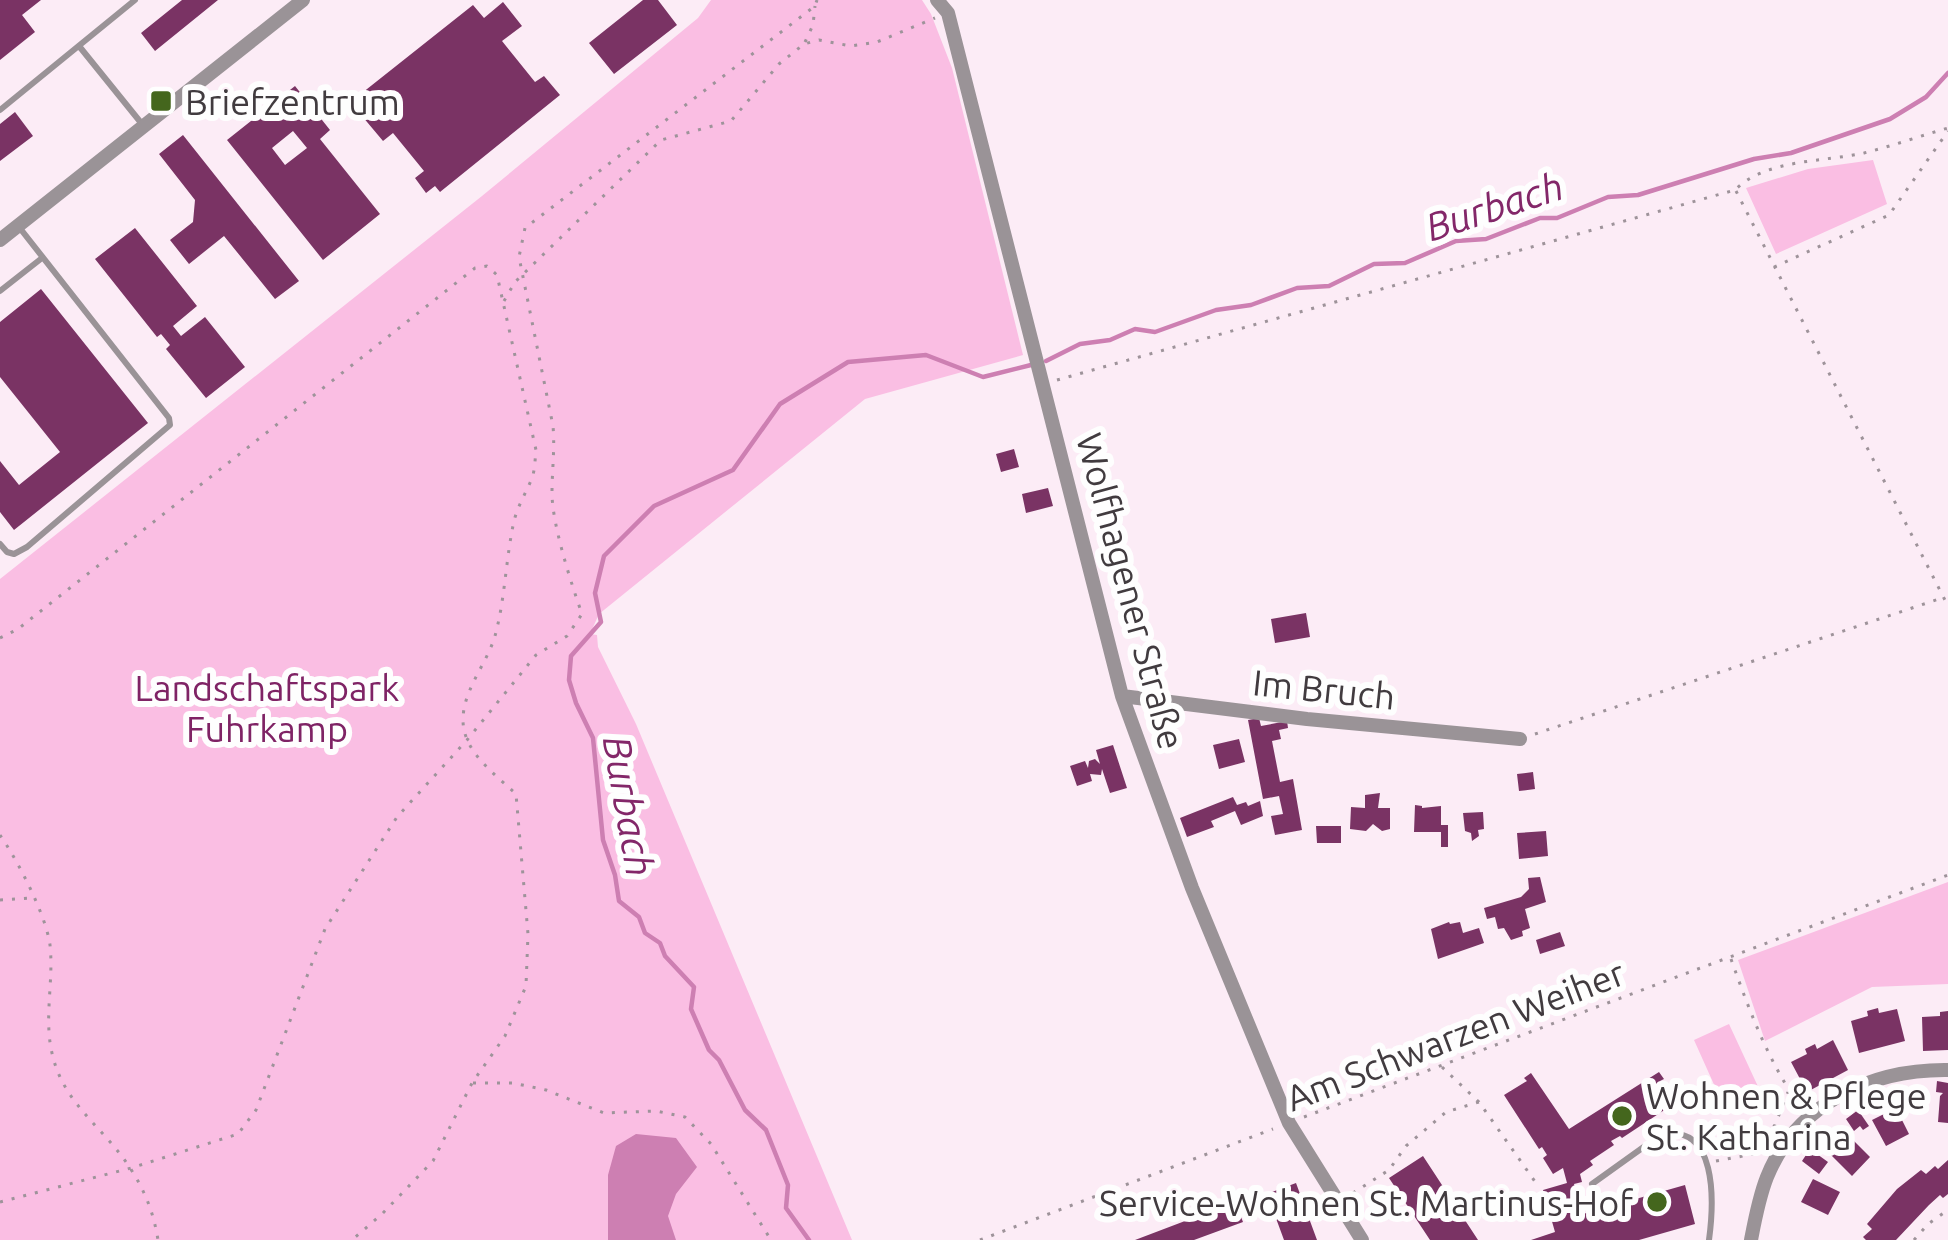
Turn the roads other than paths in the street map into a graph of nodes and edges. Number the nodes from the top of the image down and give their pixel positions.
1 (135, 0) edge
2 (303, 0) edge
3 (942, 6) edge
4 (79, 46) junction
5 (0, 110) edge
6 (142, 124) junction
7 (17, 226) junction
8 (0, 240) edge
9 (42, 258) junction
10 (0, 291) edge
11 (0, 544) edge
12 (1122, 696) junction
13 (1520, 739) road end
14 (1948, 1070) edge
15 (1592, 1184) dead end
16 (1362, 1240) edge
17 (1709, 1240) edge
18 (1751, 1240) edge

1 - 4 lane
2 - 6 street
3 - 12 street, Wolfhagener Straße
4 - 5 lane
4 - 6 lane
6 - 7 street
7 - 8 street
7 - 9 lane
9 - 10 lane
9 - 11 lane
12 - 13 street, Im Bruch
12 - 16 street, Wolfhagener Straße
14 - 18 street
15 - 17 lane

